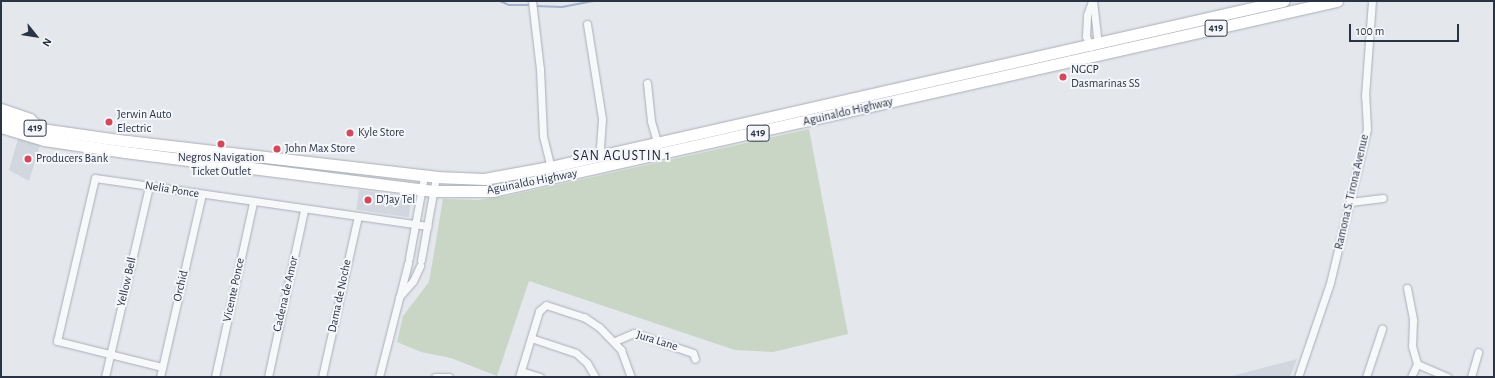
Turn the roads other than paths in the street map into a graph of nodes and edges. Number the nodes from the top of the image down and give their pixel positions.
1 (532, 1) edge
2 (1093, 1) edge
3 (1283, 1) edge
4 (1337, 1) edge
5 (1372, 1) edge
6 (586, 24) dead end
7 (1093, 44) junction
8 (1096, 55) junction
9 (648, 83) dead end
10 (1, 108) edge
11 (1, 118) edge
12 (750, 122) junction
13 (1, 127) edge
14 (42, 129) junction
15 (753, 134) junction
16 (657, 143) junction
17 (602, 155) junction
18 (660, 155) junction
19 (550, 167) junction
20 (606, 168) junction
21 (424, 176) junction
22 (436, 177) junction
23 (553, 179) junction
24 (150, 186) junction
25 (421, 190) junction
26 (434, 191) junction
27 (202, 194) junction
28 (1383, 198) dead end
29 (1350, 202) junction
30 (253, 203) junction
31 (304, 210) junction
32 (358, 216) junction
33 (415, 224) junction
34 (428, 226) junction
35 (1407, 288) dead end
36 (397, 301) junction
37 (1382, 329) dead end
38 (531, 338) junction
39 (615, 341) junction
40 (1478, 352) dead end
41 (110, 354) junction
42 (695, 359) dead end
43 (1417, 364) junction
44 (162, 367) junction
45 (520, 374) edge
46 (105, 377) edge
47 (160, 377) edge
48 (216, 377) edge
49 (268, 377) edge
50 (322, 377) edge
51 (380, 377) edge
52 (435, 377) edge
53 (449, 377) edge
54 (540, 377) edge
55 (595, 377) edge
56 (631, 377) edge
57 (1298, 377) edge
58 (1366, 377) edge
59 (1411, 377) edge
60 (1447, 377) edge
61 (1471, 377) edge

1 - 19 street
2 - 7 street
3 - 7 highway, Aguinaldo Highway / 419
4 - 8 highway, Aguinaldo Highway / 419
5 - 29 street, Ramona S. Tirona Avenue
6 - 17 street
7 - 8 street
7 - 12 highway, Aguinaldo Highway / 419
8 - 15 highway, Aguinaldo Highway / 419
9 - 16 street
10 - 14 main road, 419
11 - 14 highway, Aguinaldo Highway / 419
12 - 15 highway
12 - 16 highway, Aguinaldo Highway / 419
13 - 25 highway, Aguinaldo Highway / 419
14 - 21 highway, Aguinaldo Highway / 419
15 - 18 highway, Aguinaldo Highway / 419
16 - 17 highway, Aguinaldo Highway / 419
16 - 18 street
17 - 19 highway, Aguinaldo Highway / 419
17 - 20 street
18 - 20 highway, Aguinaldo Highway / 419
19 - 22 highway, Aguinaldo Highway / 419
19 - 23 street
20 - 23 highway, Aguinaldo Highway / 419
21 - 22 highway, Aguinaldo Highway / 419
21 - 25 street
22 - 26 street
23 - 26 highway, Aguinaldo Highway / 419
24 - 27 street, Nelia Ponce
24 - 41 street, Yellow Bell
24 - 41 street, Nelia Ponce
25 - 26 highway, Aguinaldo Highway / 419
25 - 33 street
26 - 34 street
27 - 30 street, Nelia Ponce
27 - 44 street, Orchid
28 - 29 street
29 - 57 street, Ramona S. Tirona Avenue
30 - 31 street, Nelia Ponce
30 - 48 street, Vicente Ponce
31 - 32 street, Nelia Ponce
31 - 49 street, Cadena de Amor
32 - 33 street, Nelia Ponce
32 - 50 street, Dama de Noche
33 - 34 street, Nelia Ponce
33 - 36 street
34 - 36 street
35 - 43 street
36 - 51 street
37 - 58 street
38 - 39 street
38 - 45 street
38 - 55 street
39 - 42 street, Jura Lane
39 - 56 street
40 - 61 street
41 - 44 street
41 - 46 street, Yellow Bell
43 - 59 street
43 - 60 street
44 - 47 street, Orchid
45 - 54 street
52 - 53 street

